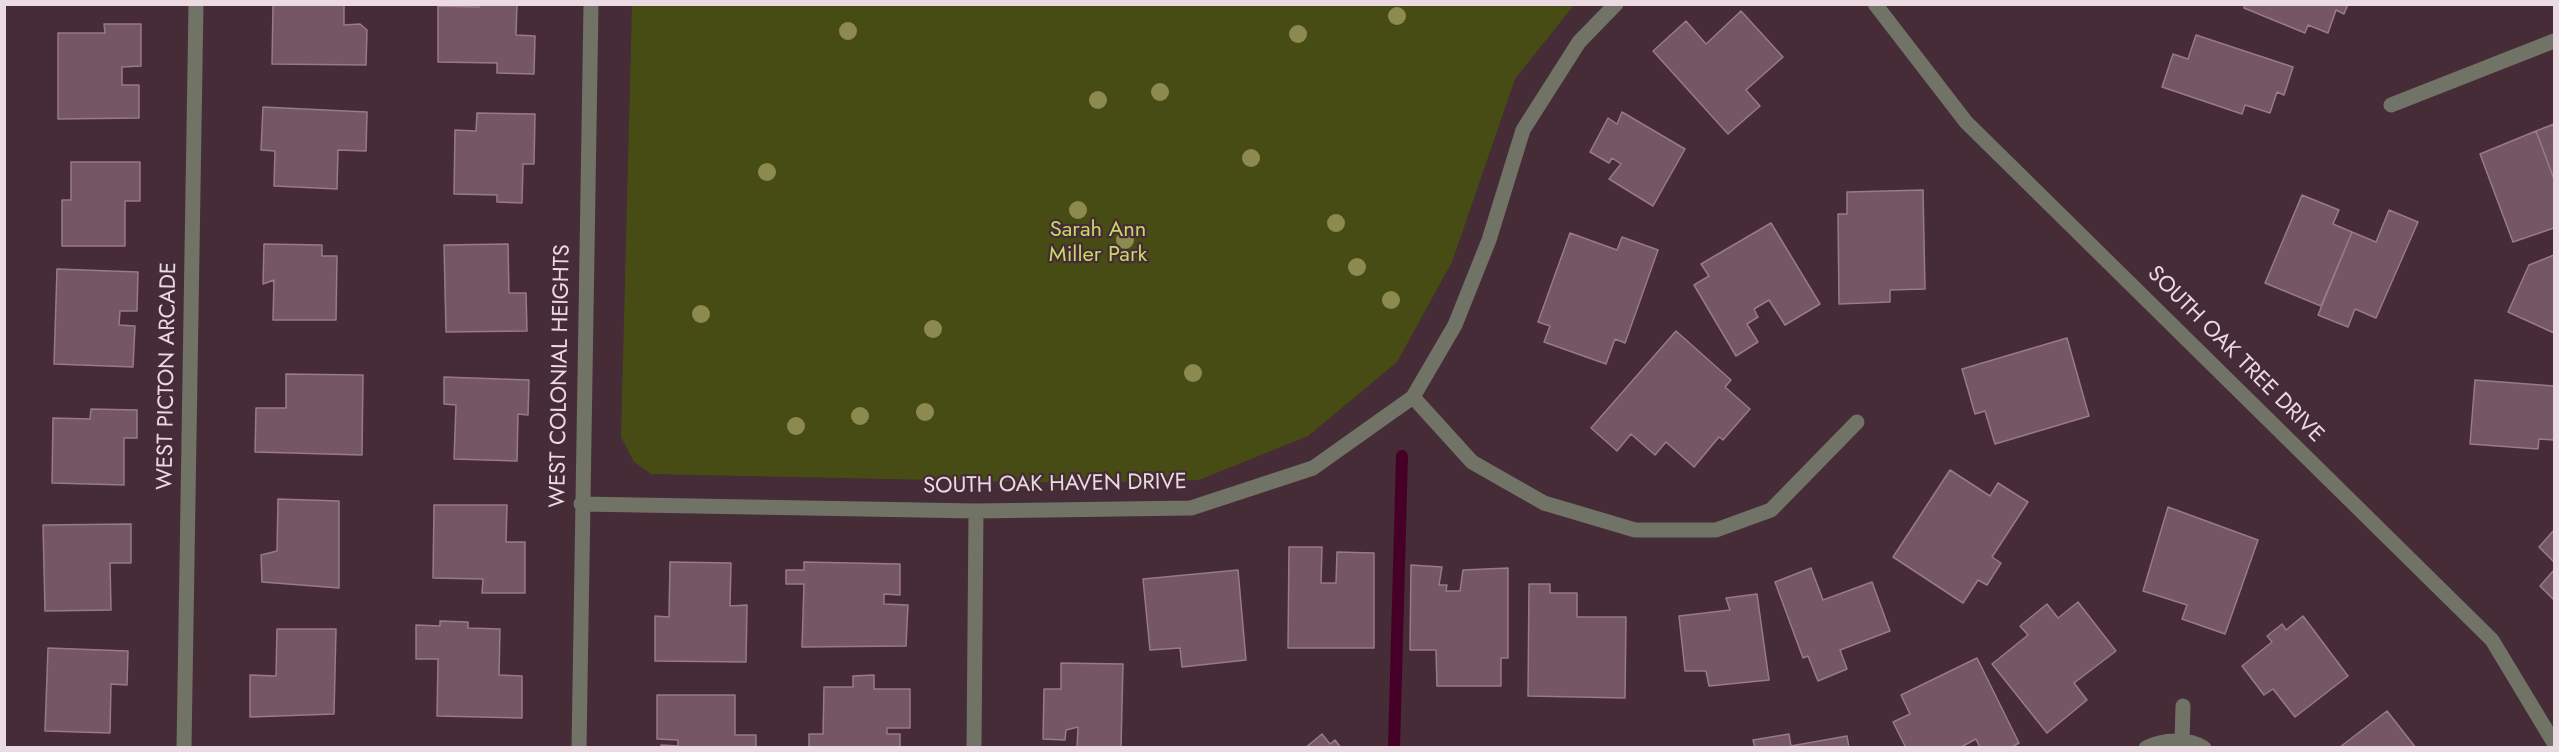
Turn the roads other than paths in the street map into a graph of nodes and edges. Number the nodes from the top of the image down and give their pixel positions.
1 (196, 4) edge
2 (591, 4) edge
3 (1616, 4) edge
4 (1875, 4) edge
5 (2554, 41) edge
6 (2391, 105) dead end
7 (1413, 396) junction
8 (1857, 422) dead end
9 (581, 504) junction
10 (976, 511) junction
11 (2184, 706) dead end
12 (2182, 742) junction
13 (2554, 743) edge
14 (184, 747) edge
15 (579, 747) edge
16 (974, 747) edge
17 (2146, 747) edge
18 (2204, 747) edge

1 - 14 street, WEST PICTON ARCADE
2 - 9 street, WEST COLONIAL HEIGHTS
3 - 7 street, SOUTH OAK HAVEN DRIVE
4 - 13 street, SOUTH OAK TREE DRIVE
5 - 6 street
7 - 8 street
7 - 10 street, SOUTH OAK HAVEN DRIVE
9 - 10 street, SOUTH OAK HAVEN DRIVE
9 - 15 street, WEST COLONIAL HEIGHTS
10 - 16 street
11 - 12 street
12 - 17 street
12 - 18 street

